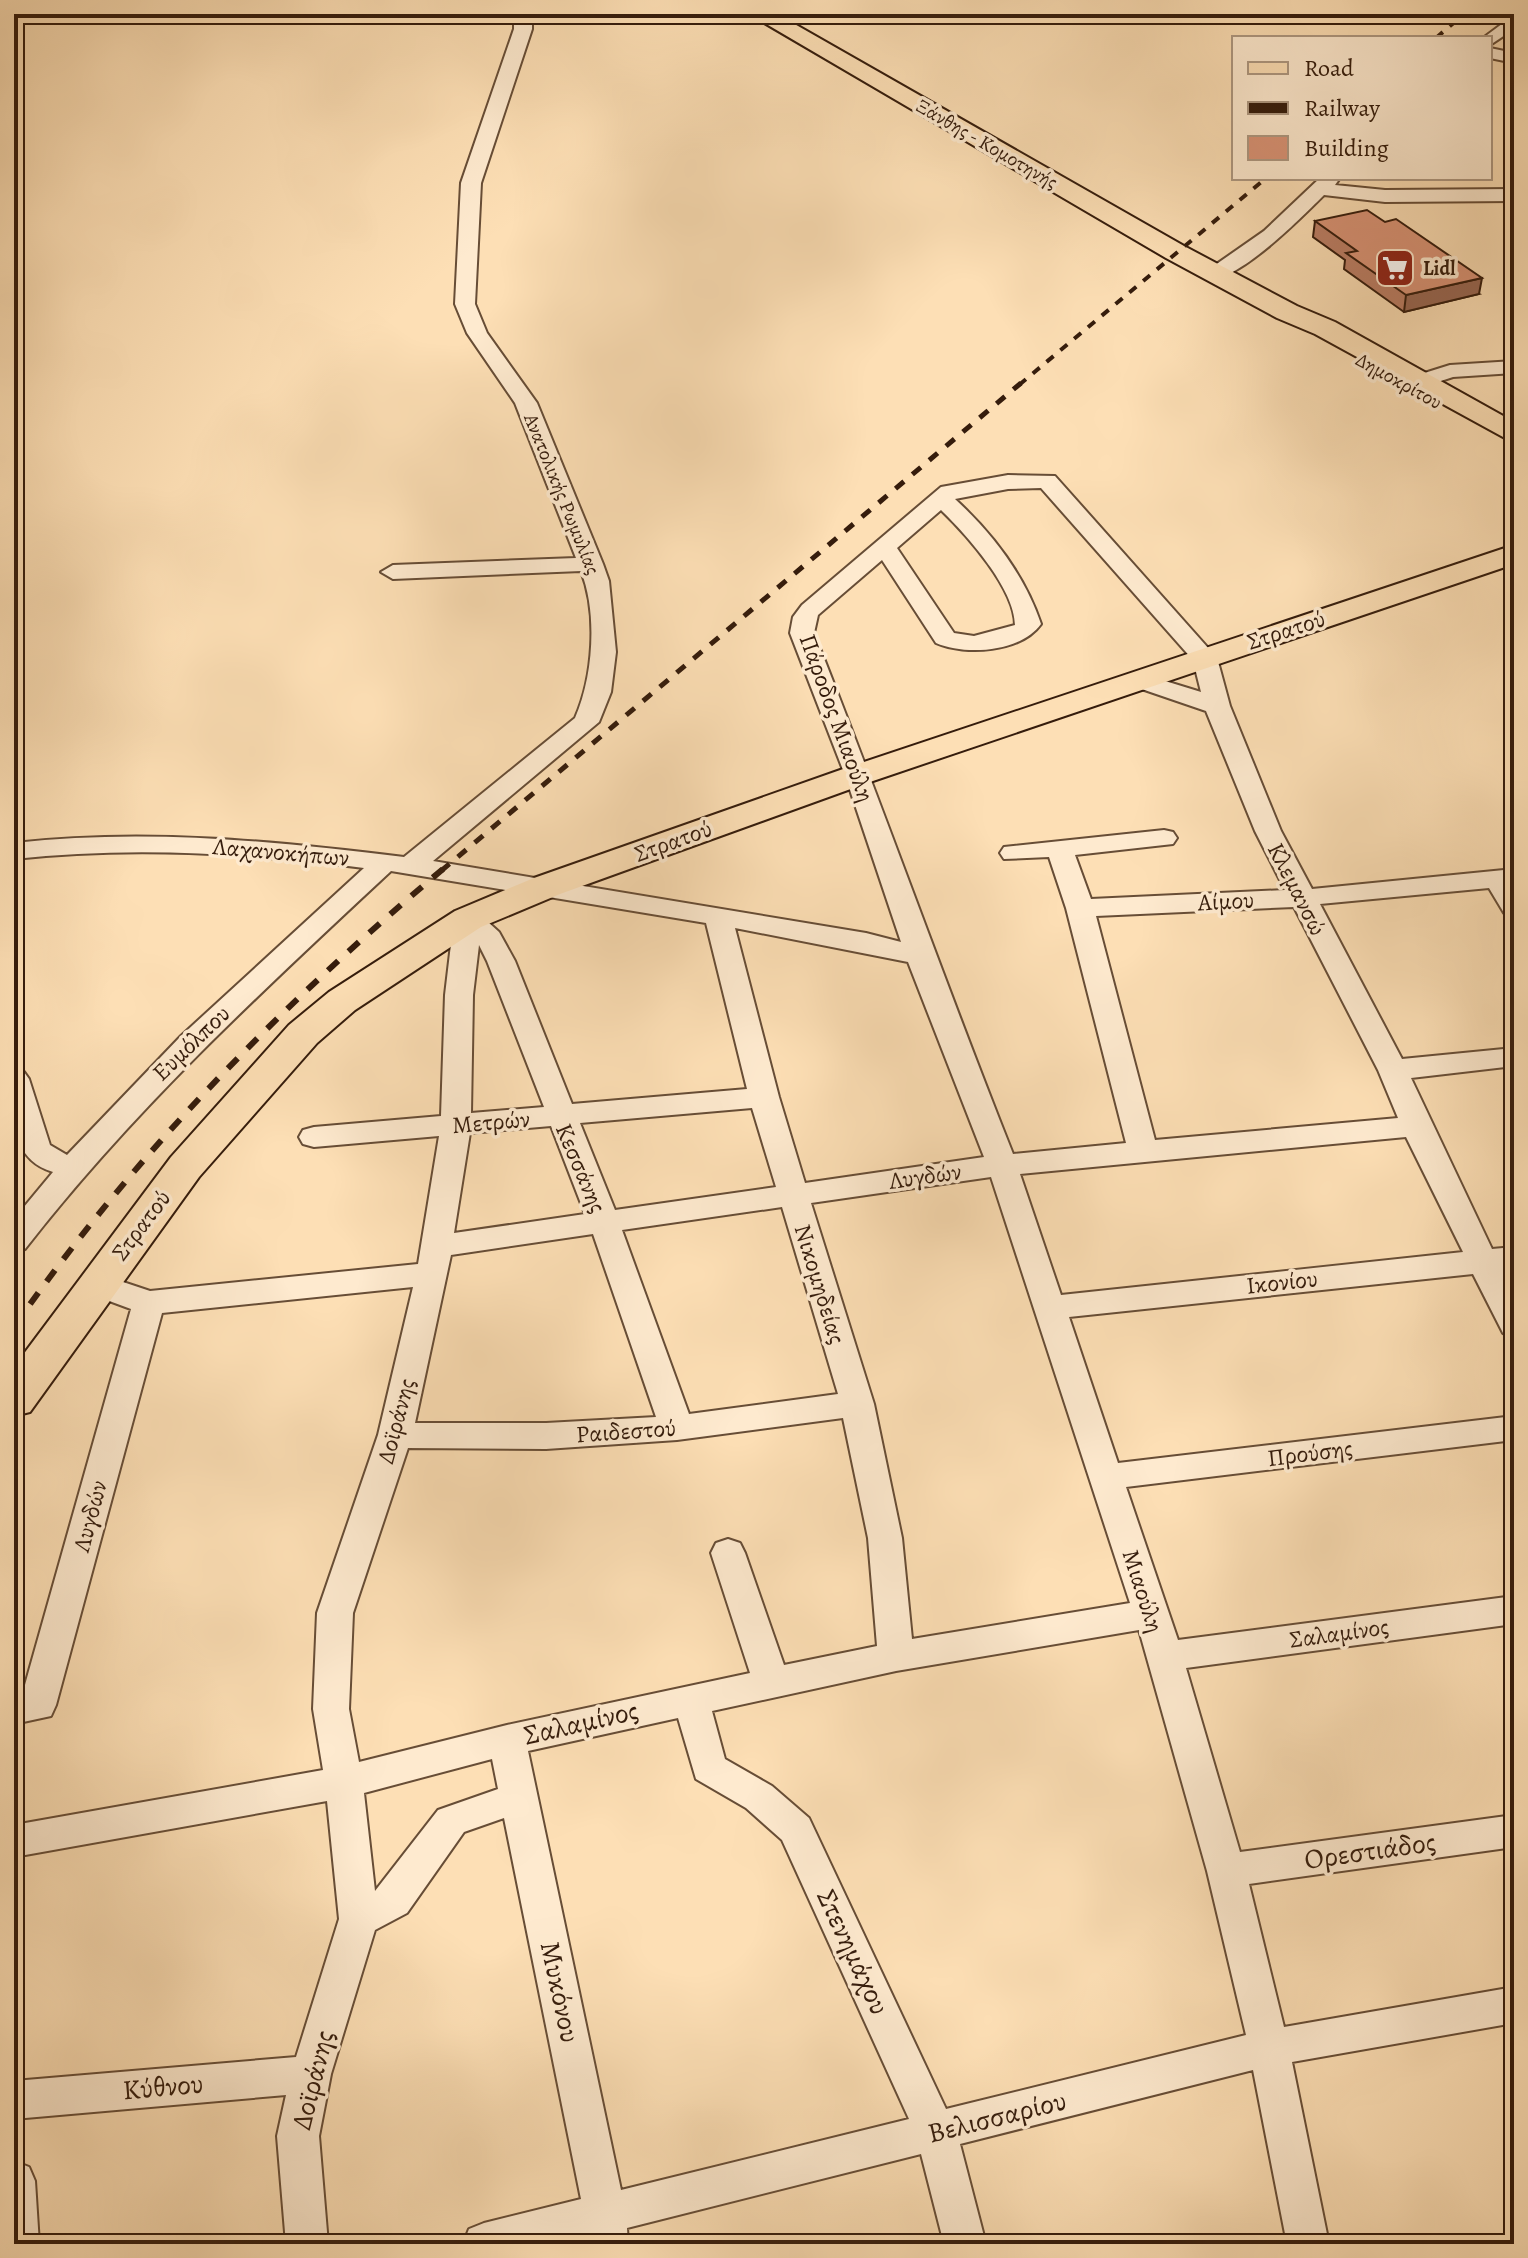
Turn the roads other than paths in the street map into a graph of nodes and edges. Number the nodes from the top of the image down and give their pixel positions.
1 (523, 14) edge
2 (760, 14) edge
3 (1514, 20) edge
4 (1492, 38) edge
5 (1492, 53) edge
6 (1514, 58) edge
7 (1325, 183) edge
8 (1514, 195) edge
9 (1215, 274) junction
10 (1514, 367) edge
11 (1414, 383) junction
12 (1514, 434) edge
13 (1514, 446) edge
14 (1047, 481) joint
15 (942, 499) junction
16 (886, 548) junction
17 (1514, 554) edge
18 (591, 564) junction
19 (393, 572) dead end
20 (1205, 658) junction
21 (1139, 680) junction
22 (1217, 706) junction
23 (858, 775) junction
24 (1164, 838) dead end
25 (1060, 850) junction
26 (14, 851) edge
27 (1013, 853) dead end
28 (398, 864) junction
29 (1506, 878) edge
30 (547, 886) junction
31 (1300, 898) junction
32 (1514, 907) edge
33 (1080, 908) junction
34 (719, 918) junction
35 (468, 919) junction
36 (920, 956) junction
37 (1514, 1057) edge
38 (1393, 1070) junction
39 (14, 1079) edge
40 (764, 1097) junction
41 (559, 1116) junction
42 (456, 1125) junction
43 (1416, 1126) junction
44 (314, 1137) dead end
45 (1143, 1151) junction
46 (1002, 1165) junction
47 (73, 1167) junction
48 (793, 1196) junction
49 (604, 1222) junction
50 (18, 1229) edge
51 (1514, 1258) edge
52 (434, 1260) junction
53 (1482, 1260) junction
54 (96, 1284) junction
55 (149, 1303) junction
56 (1049, 1308) junction
57 (1514, 1325) edge
58 (14, 1400) edge
59 (857, 1404) junction
60 (677, 1428) junction
61 (1514, 1428) edge
62 (395, 1435) junction
63 (1105, 1477) junction
64 (728, 1553) dead end
65 (1514, 1610) edge
66 (1151, 1614) junction
67 (896, 1656) junction
68 (1165, 1656) junction
69 (771, 1682) junction
70 (691, 1699) junction
71 (14, 1709) edge
72 (507, 1740) junction
73 (344, 1782) junction
74 (520, 1797) junction
75 (1514, 1831) edge
76 (14, 1841) edge
77 (1226, 1871) junction
78 (359, 1919) junction
79 (1514, 2005) edge
80 (1269, 2048) junction
81 (311, 2074) junction
82 (14, 2100) edge
83 (936, 2133) junction
84 (14, 2181) edge
85 (606, 2228) edge
86 (18, 2244) edge
87 (307, 2244) edge
88 (484, 2244) edge
89 (965, 2244) edge
90 (1308, 2244) edge

1 - 18 street, Ανατολικής Ρωμυλίας
2 - 9 main road, Ξάνθης - Κομοτηνής
3 - 4 street
5 - 6 street
7 - 8 street
7 - 9 street
9 - 11 main road, Δημοκρίτου
10 - 11 street
11 - 12 main road, Δημοκρίτου
11 - 13 main road, Δημοκρίτου
14 - 15 street, Πάροδος Μιαούλη
14 - 20 street, Κλεμανσώ
15 - 16 street, Πάροδος Μιαούλη
15 - 16 street
16 - 23 street, Πάροδος Μιαούλη
17 - 20 main road, Στρατού
18 - 19 street
18 - 28 street, Ανατολικής Ρωμυλίας
20 - 21 main road, Στρατού
20 - 22 street, Κλεμανσώ
21 - 22 street
21 - 23 main road, Στρατού
22 - 31 street, Κλεμανσώ
23 - 30 main road, Στρατού
23 - 36 street, Πάροδος Μιαούλη
24 - 25 street
25 - 27 street
25 - 33 street
26 - 28 street, Λαχανοκήπων
28 - 30 street, Λαχανοκήπων
28 - 47 street, Ευμόλπου
29 - 31 street, Αίμου
29 - 32 street
30 - 34 street
30 - 35 main road, Στρατού
31 - 33 street, Αίμου
31 - 38 street, Κλεμανσώ
33 - 45 street
34 - 36 street
34 - 40 street, Νικομηδείας
35 - 41 street, Κεσσάνης
35 - 42 street, Δοϊράνης
35 - 54 main road, Στρατού
36 - 46 street, Μιαούλη
37 - 38 street
38 - 43 street, Κλεμανσώ
39 - 47 street
40 - 41 street, Μετρών
40 - 48 street, Νικομηδείας
41 - 42 street, Μετρών
41 - 49 street, Κεσσάνης
42 - 44 street, Μετρών
42 - 52 street, Δοϊράνης
43 - 45 street, Λυγδών
43 - 53 street, Κλεμανσώ
45 - 46 street, Λυγδών
46 - 48 street, Λυγδών
46 - 56 street, Μιαούλη
47 - 50 street, Ευμόλπου
48 - 49 street, Λυγδών
48 - 59 street, Νικομηδείας
49 - 52 street, Λυγδών
49 - 60 street, Κεσσάνης
51 - 53 street, Ικονίου
52 - 55 street, Λυγδών
52 - 62 street, Δοϊράνης
53 - 56 street, Ικονίου
53 - 57 street, Κλεμανσώ
54 - 55 street, Λυγδών
54 - 58 main road, Στρατού
55 - 71 street, Λυγδών
56 - 63 street, Μιαούλη
59 - 60 street, Ραιδεστού
59 - 67 street, Νικομηδείας
60 - 62 street, Ραιδεστού
61 - 63 street, Προύσης
62 - 73 street, Δοϊράνης
63 - 66 street, Μιαούλη
64 - 69 street
65 - 68 street, Σαλαμίνος
66 - 67 street, Σαλαμίνος
66 - 68 street, Μιαούλη
67 - 69 street, Σαλαμίνος
68 - 77 street, Μιαούλη
69 - 70 street, Σαλαμίνος
70 - 72 street, Σαλαμίνος
70 - 83 street, Στενημάχου
72 - 73 street, Σαλαμίνος
72 - 74 street, Μυκόνου
73 - 76 street, Σαλαμίνος
73 - 78 street, Δοϊράνης
74 - 78 street
74 - 85 street, Μυκόνου
75 - 77 street, Ορεστιάδος
77 - 80 street, Μιαούλη
78 - 81 street, Δοϊράνης
79 - 80 street, Βελισσαρίου
80 - 83 street, Βελισσαρίου
80 - 90 street, Μιαούλη
81 - 82 street, Κύθνου
81 - 87 street, Δοϊράνης
83 - 85 street, Βελισσαρίου
83 - 89 street, Στενημάχου
84 - 86 street
85 - 88 street, Βελισσαρίου

